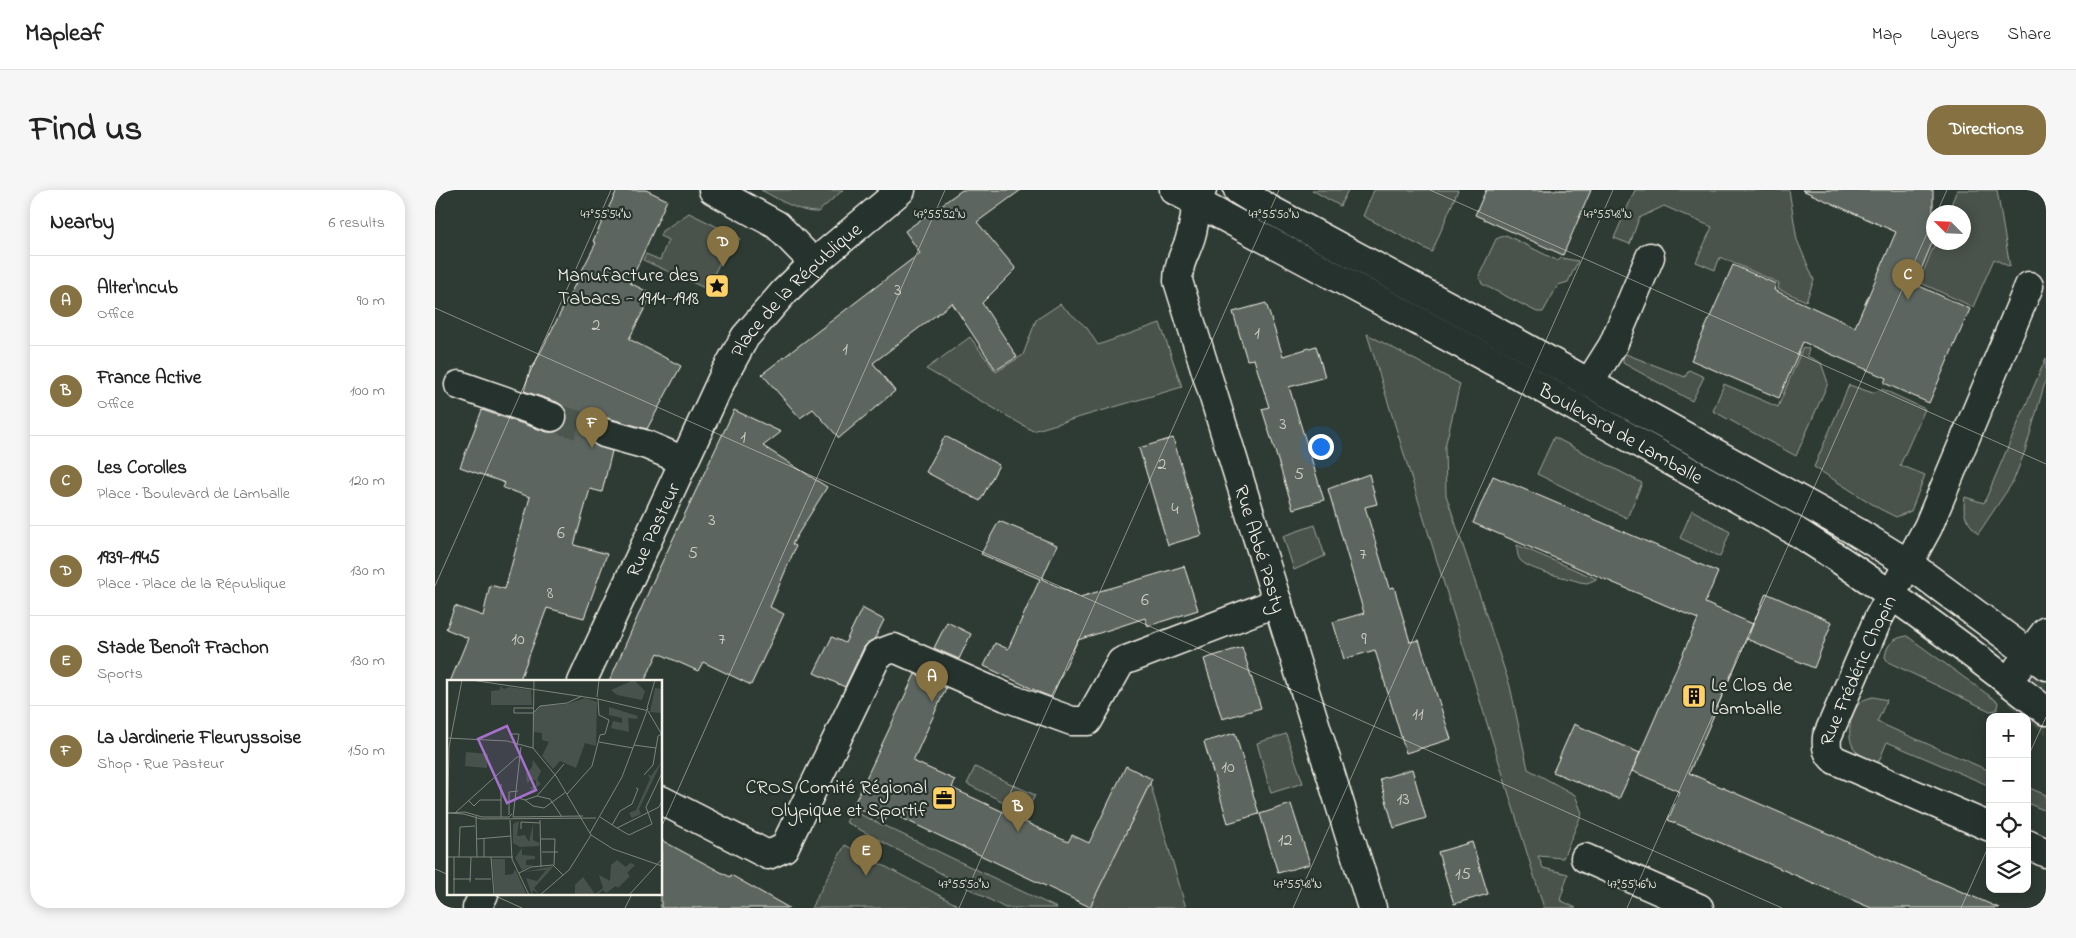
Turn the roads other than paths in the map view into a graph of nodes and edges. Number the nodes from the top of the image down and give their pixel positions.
1 (713, 190) edge
2 (901, 190) edge
3 (1238, 190) edge
4 (1191, 194) edge
5 (1650, 257) dead end
6 (814, 263) junction
7 (2029, 286) dead end
8 (729, 381) joint
9 (1589, 383) junction
10 (459, 385) dead end
11 (552, 417) tunnel mouth
12 (604, 433) tunnel mouth
13 (684, 461) junction
14 (1909, 564) junction
15 (1891, 595) junction
16 (1278, 602) junction
17 (2046, 631) edge
18 (2038, 659) edge
19 (583, 680) edge
20 (2008, 681) junction
21 (2046, 711) edge
22 (663, 801) edge
23 (1986, 825) edge
24 (2031, 846) edge
25 (2046, 852) edge
26 (1585, 858) dead end
27 (482, 896) edge
28 (477, 908) edge
29 (1372, 908) edge
30 (1699, 908) edge

1 - 6 street
2 - 6 street, Place de la République
3 - 9 street, Boulevard de Lamballe
4 - 15 street, Boulevard de Lamballe
4 - 16 street, Rue Abbé Pasty
5 - 9 street
6 - 8 street, Place de la République
7 - 14 street, Rue Frédéric Chopin
8 - 13 street, Rue Pasteur
9 - 14 street, Boulevard de Lamballe
10 - 11 street
12 - 13 street
13 - 19 street, Rue Pasteur
14 - 15 street, Rue Frédéric Chopin
14 - 18 street, Boulevard de Lamballe
15 - 20 street, Boulevard de Lamballe
15 - 23 street, Rue Frédéric Chopin
16 - 22 street
16 - 29 street, Rue Abbé Pasty
17 - 18 street
18 - 20 street
20 - 21 street, Boulevard de Lamballe
24 - 25 street
26 - 30 street
27 - 28 street

